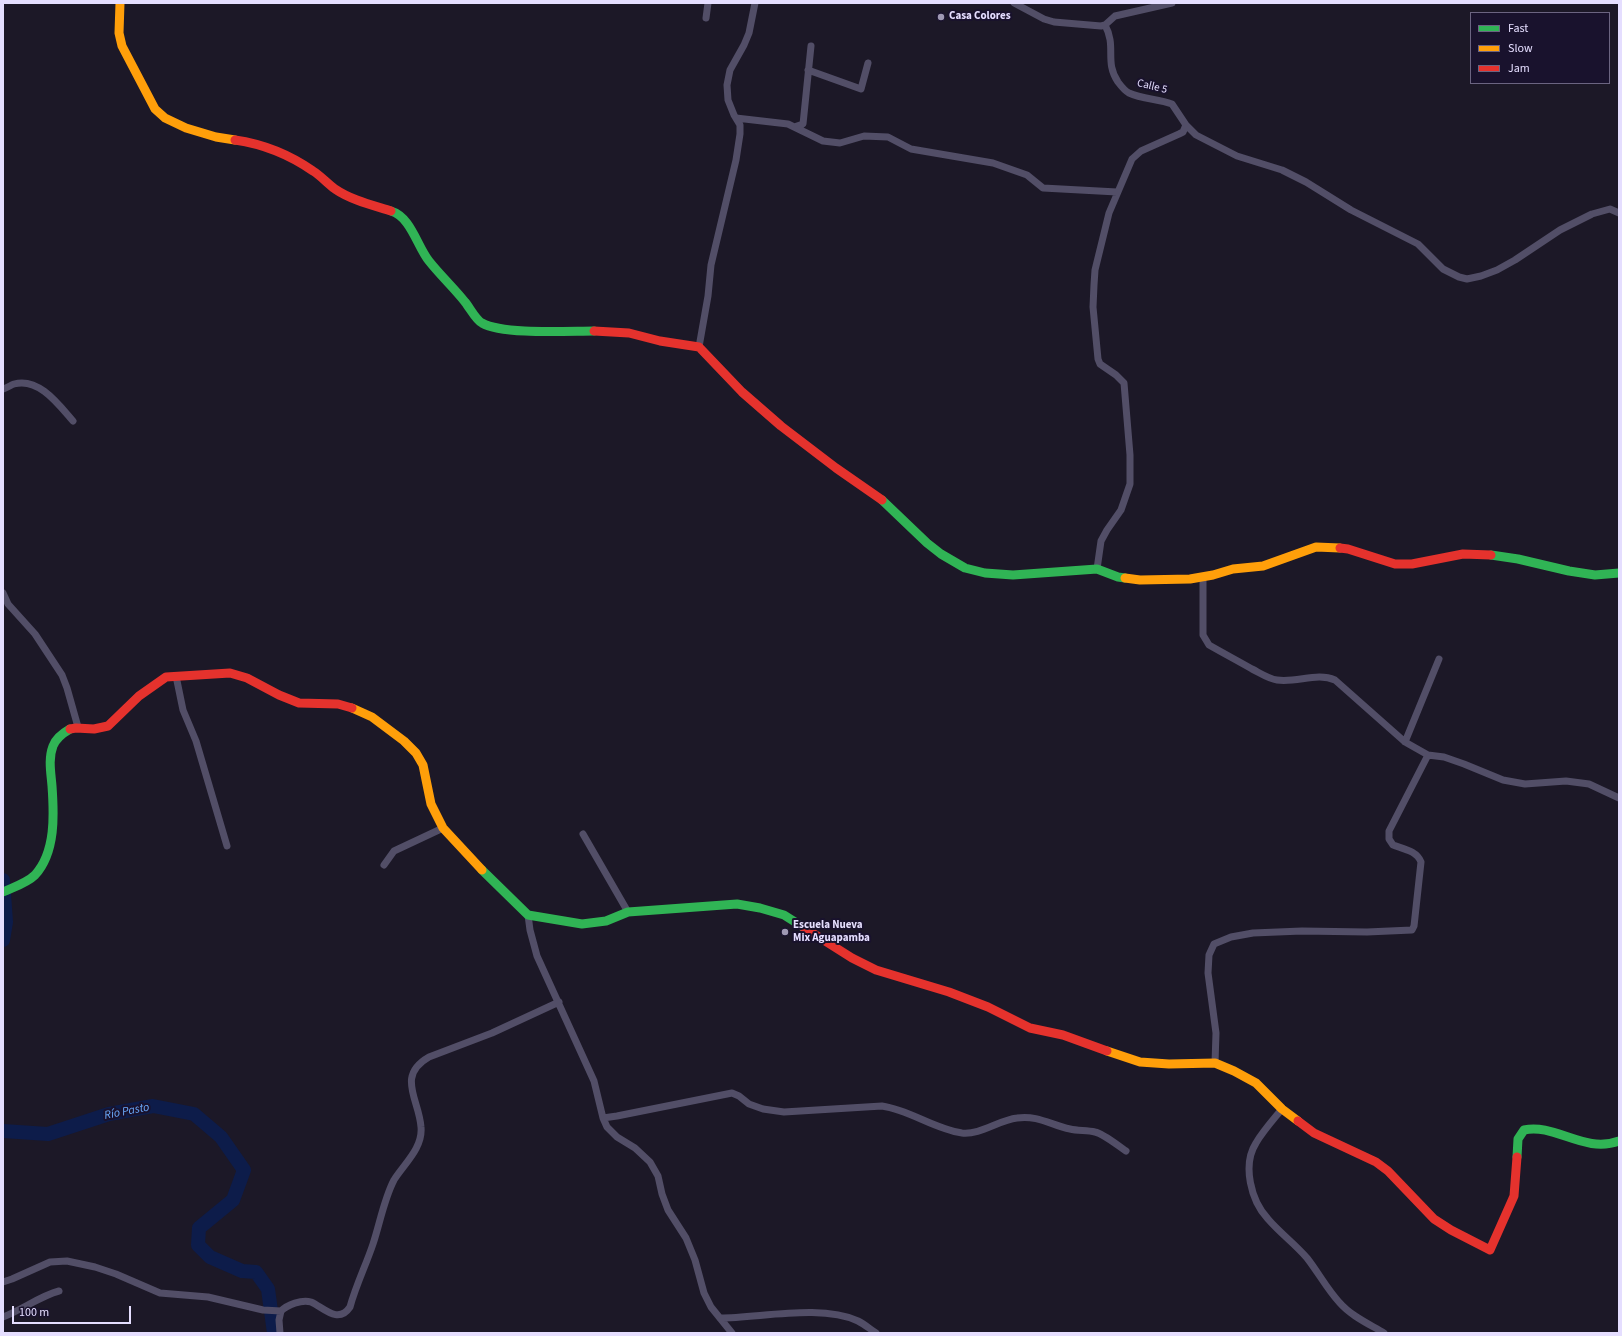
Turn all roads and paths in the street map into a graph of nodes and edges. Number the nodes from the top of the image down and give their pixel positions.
1 (120, 3) edge
2 (708, 3) edge
3 (755, 3) edge
4 (1014, 3) edge
5 (1172, 3) edge
6 (706, 18) dead end
7 (1105, 25) junction
8 (811, 46) dead end
9 (868, 63) dead end
10 (808, 70) junction
11 (736, 118) junction
12 (1186, 125) junction
13 (794, 127) junction
14 (1117, 192) junction
15 (1619, 213) edge
16 (699, 347) junction
17 (3, 389) edge
18 (73, 421) dead end
19 (1097, 569) junction
20 (1619, 573) edge
21 (1203, 577) junction
22 (3, 593) edge
23 (1439, 658) dead end
24 (176, 676) junction
25 (78, 727) junction
26 (1405, 742) junction
27 (1428, 755) junction
28 (1619, 798) edge
29 (443, 828) junction
30 (583, 834) dead end
31 (227, 846) dead end
32 (384, 865) dead end
33 (3, 892) edge
34 (628, 912) junction
35 (528, 915) junction
36 (559, 1002) junction
37 (1215, 1063) junction
38 (1282, 1109) junction
39 (603, 1118) junction
40 (1619, 1141) edge
41 (1126, 1150) dead end
42 (3, 1282) edge
43 (59, 1291) dead end
44 (277, 1311) junction
45 (3, 1317) edge
46 (720, 1318) junction
47 (280, 1333) edge
48 (732, 1333) edge
49 (876, 1333) edge
50 (1384, 1333) edge

1 - 16 street
2 - 6 street
3 - 11 street
4 - 7 street
5 - 7 street
7 - 12 street, Calle 5
8 - 10 street
9 - 10 street
10 - 13 street
11 - 13 street
11 - 16 street
12 - 14 street
12 - 15 street, Calle 5
13 - 14 street
14 - 19 street
16 - 19 street
17 - 18 street
19 - 21 street
20 - 21 street
21 - 26 street
22 - 25 street
23 - 26 street
24 - 25 street
24 - 29 street
24 - 31 street
25 - 33 street
26 - 27 street
27 - 28 street
27 - 37 street
29 - 32 street
29 - 35 street
30 - 34 street
34 - 35 street
34 - 37 street
35 - 36 street
36 - 39 street
36 - 44 street
37 - 38 street
38 - 40 street
38 - 50 street
39 - 41 street
39 - 46 street
42 - 44 street
43 - 45 street
44 - 47 street
46 - 48 street
46 - 49 street

